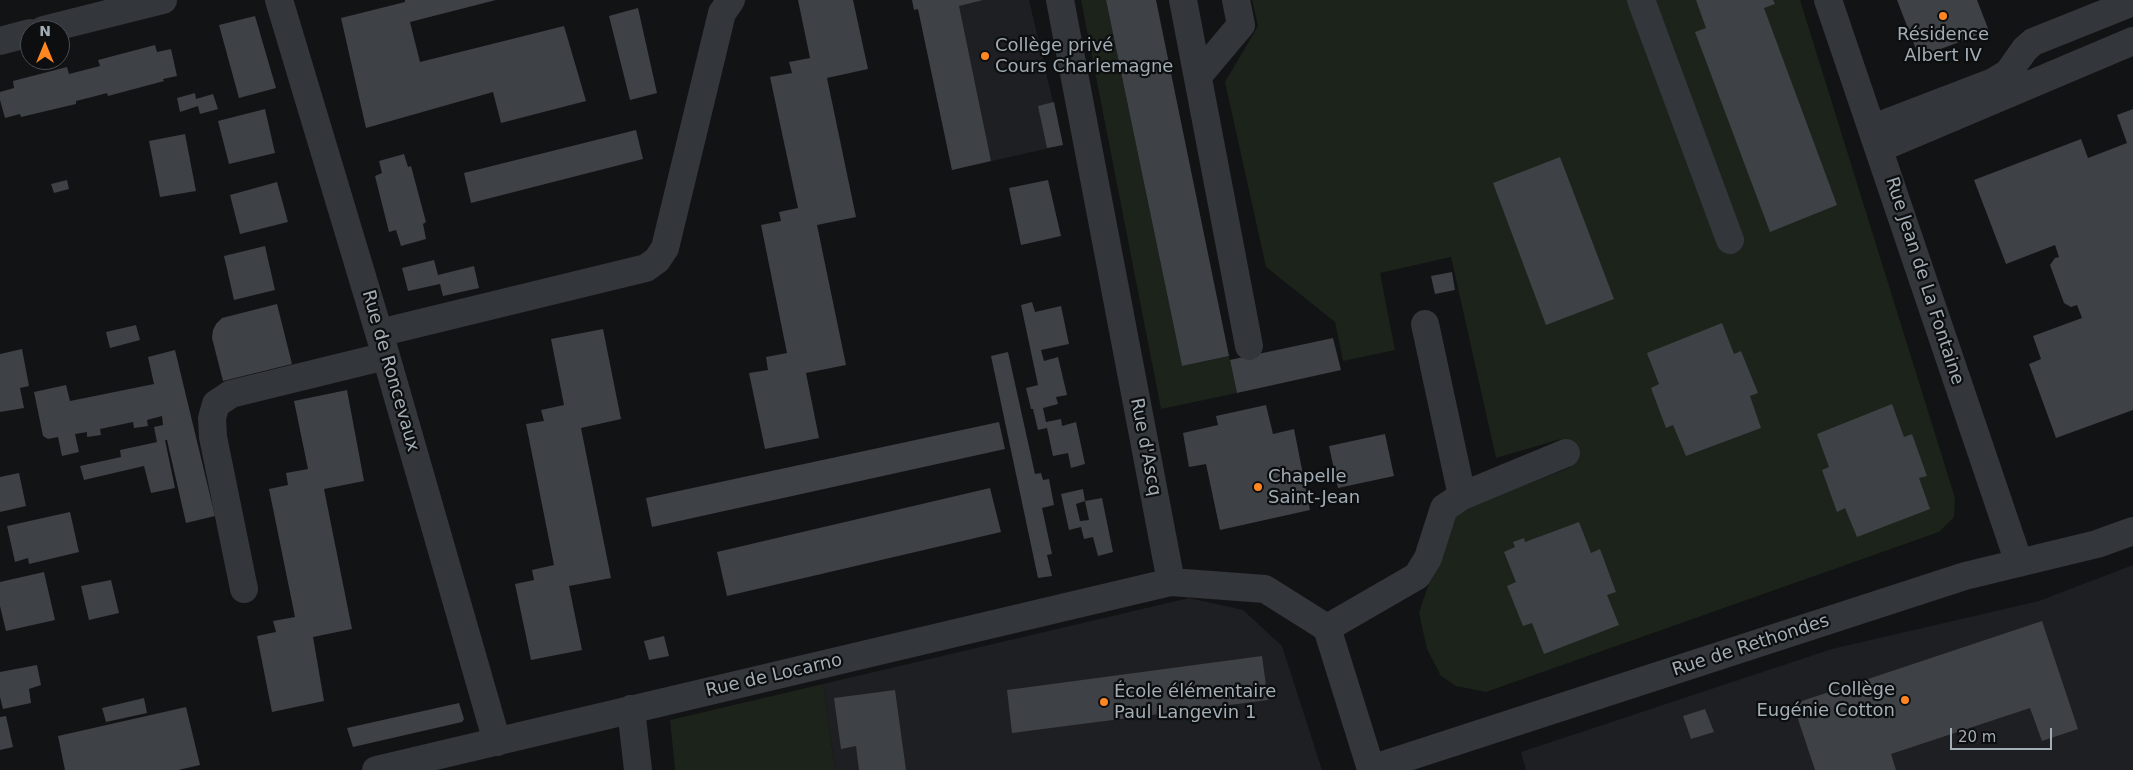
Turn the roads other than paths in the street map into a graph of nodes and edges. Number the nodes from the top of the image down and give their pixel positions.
1 (164, 0) edge
2 (279, 0) edge
3 (731, 0) edge
4 (1060, 0) edge
5 (1183, 0) edge
6 (1236, 0) edge
7 (1641, 0) edge
8 (1828, 0) edge
9 (2098, 0) edge
10 (2133, 2) edge
11 (2082, 22) junction
12 (70, 23) edge
13 (20, 35) edge
14 (0, 40) edge
15 (2133, 40) edge
16 (1198, 76) junction
17 (1876, 138) junction
18 (1730, 240) dead end
19 (1424, 324) dead end
20 (383, 344) junction
21 (1249, 346) dead end
22 (1566, 453) dead end
23 (1462, 496) junction
24 (2133, 531) edge
25 (2019, 563) junction
26 (1171, 582) junction
27 (244, 589) dead end
28 (1328, 628) junction
29 (631, 709) junction
30 (497, 742) junction
31 (1370, 769) edge
32 (376, 770) edge
33 (638, 770) edge

1 - 12 street
2 - 20 street, Rue de Roncevaux
3 - 20 street
4 - 26 street, Rue d'Ascq
5 - 16 street
6 - 16 street
7 - 18 street
8 - 17 street, Rue Jean de La Fontaine
9 - 11 street
10 - 11 street
11 - 17 street
13 - 14 street
15 - 17 street
16 - 21 street
17 - 25 street, Rue Jean de La Fontaine
19 - 23 street
20 - 27 street
20 - 30 street, Rue de Roncevaux
22 - 23 street
23 - 28 street
24 - 25 street, Rue de Rethondes
25 - 31 street, Rue de Rethondes
26 - 28 street
26 - 29 street, Rue de Locarno
28 - 31 street
29 - 30 street, Rue de Locarno
29 - 33 street
30 - 32 street, Rue de Locarno

